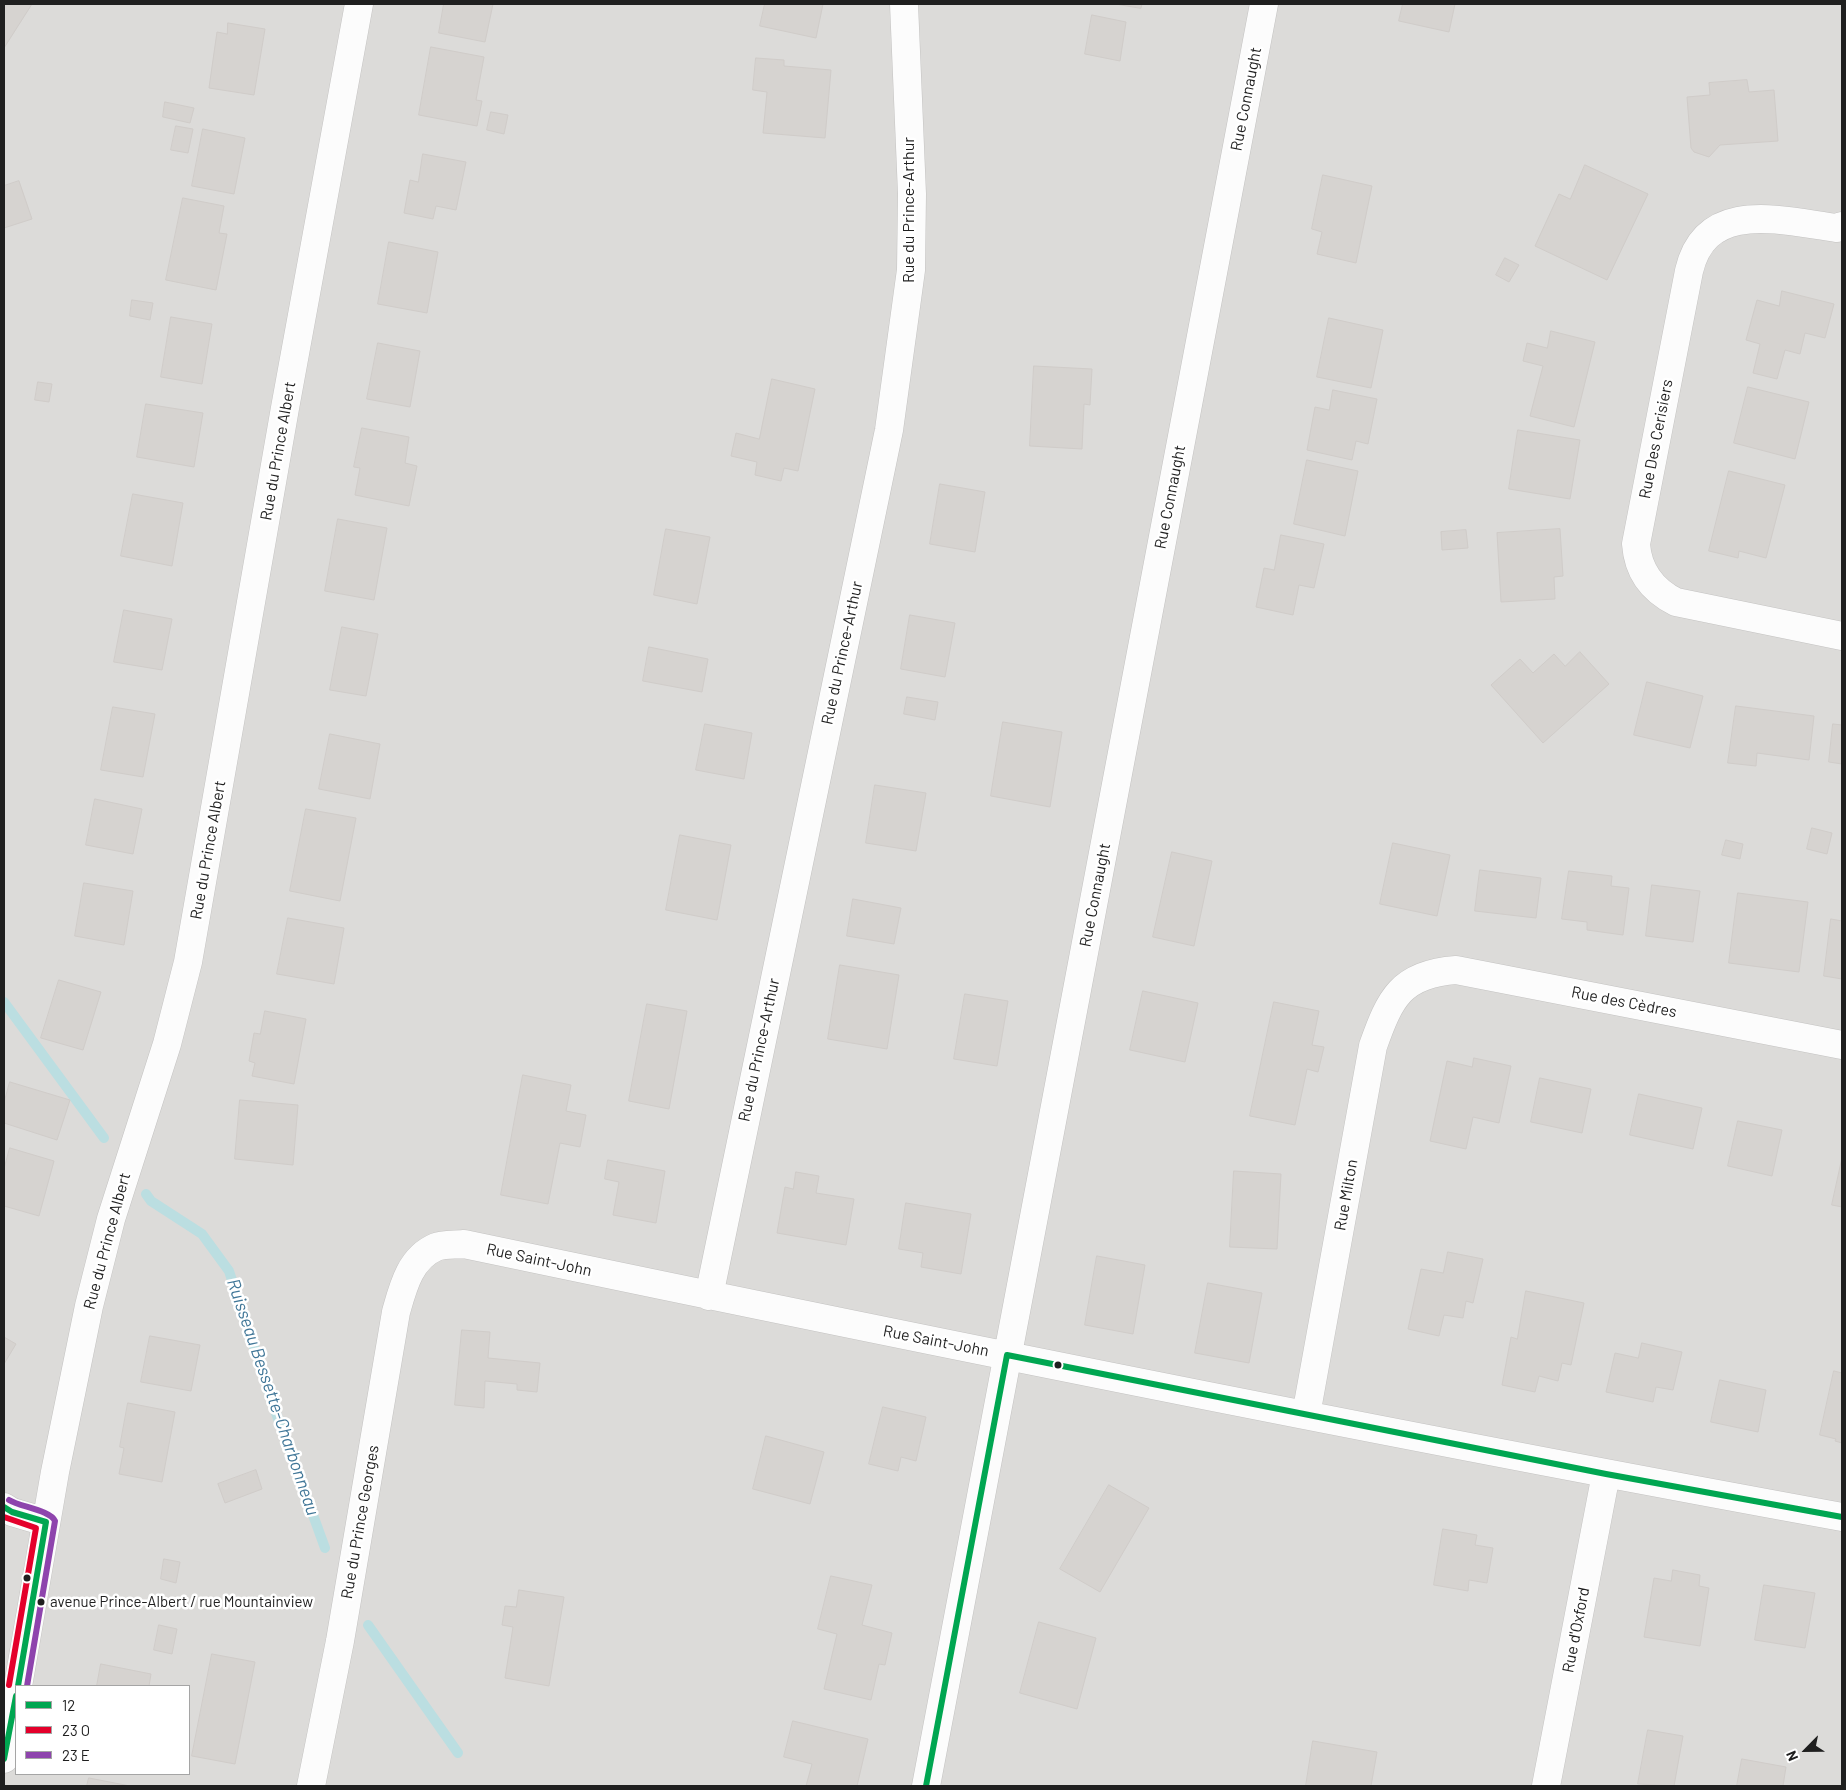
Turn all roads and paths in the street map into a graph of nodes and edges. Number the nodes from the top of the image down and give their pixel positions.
1 (359, 4) edge
2 (904, 4) edge
3 (1264, 4) edge
4 (1842, 226) edge
5 (1842, 636) edge
6 (1407, 984) joint
7 (1842, 1045) edge
8 (417, 1260) joint
9 (709, 1296) junction
10 (1007, 1355) junction
11 (1306, 1415) junction
12 (1606, 1474) junction
13 (4, 1507) edge
14 (1842, 1517) edge
15 (46, 1522) junction
16 (18, 1685) edge
17 (15, 1701) edge
18 (4, 1759) edge
19 (311, 1786) edge
20 (926, 1786) edge
21 (1546, 1786) edge

1 - 15 street, Rue du Prince Albert
2 - 9 street, Rue du Prince-Arthur
3 - 10 street, Rue Connaught
4 - 5 street, Rue Des Cerisiers
6 - 7 street, Rue des Cèdres
6 - 11 street, Rue Milton
8 - 9 street, Rue Saint-John
8 - 19 street, Rue du Prince Georges
9 - 10 street, Rue Saint-John
10 - 11 street, Rue Saint-John
10 - 20 street, Rue Connaught
11 - 12 street, Rue Saint-John
12 - 14 street, Rue Saint-John
12 - 21 street, Rue d'Oxford
13 - 15 street
15 - 16 street, Rue du Prince Albert
17 - 18 street

